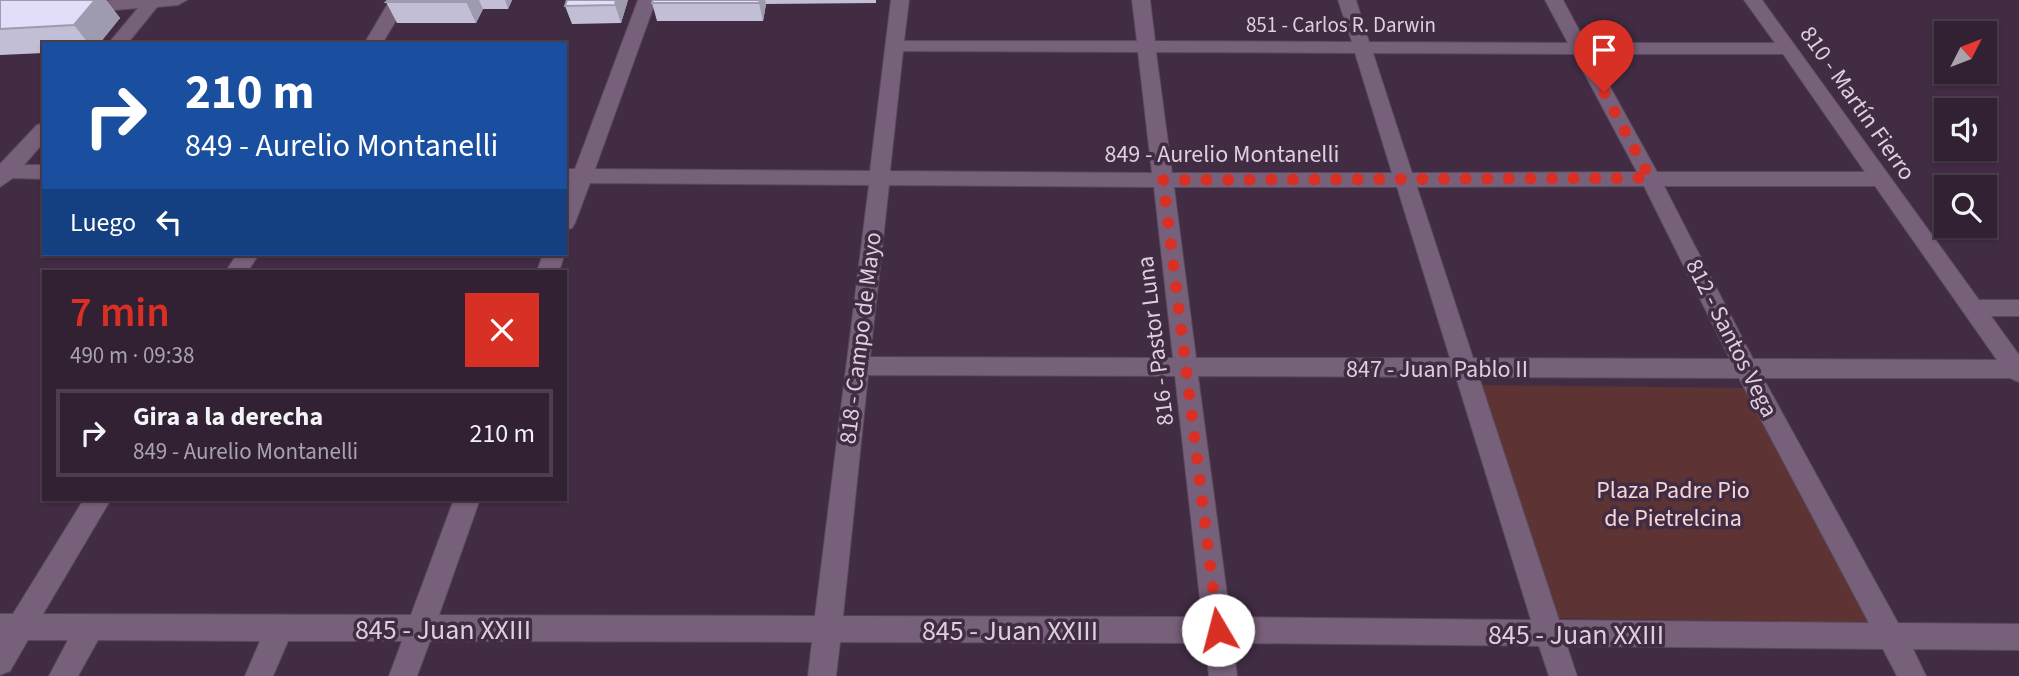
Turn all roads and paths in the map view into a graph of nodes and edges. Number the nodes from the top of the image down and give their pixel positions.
1 (177, 0) edge
2 (399, 0) edge
3 (648, 0) edge
4 (900, 0) edge
5 (1140, 0) edge
6 (1348, 0) edge
7 (1554, 0) edge
8 (1753, 0) edge
9 (153, 1) edge
10 (55, 10) edge
11 (119, 42) edge
12 (374, 42) edge
13 (895, 46) junction
14 (1148, 47) junction
15 (1364, 47) junction
16 (1581, 48) junction
17 (1788, 49) junction
18 (42, 131) edge
19 (42, 172) edge
20 (3, 174) edge
21 (574, 176) edge
22 (880, 177) junction
23 (1650, 178) junction
24 (1879, 179) junction
25 (1163, 180) junction
26 (1406, 180) junction
27 (567, 213) edge
28 (1973, 307) junction
29 (2019, 308) edge
30 (857, 366) junction
31 (1185, 369) junction
32 (1467, 369) junction
33 (1747, 370) junction
34 (2018, 371) edge
35 (97, 501) edge
36 (466, 501) edge
37 (10, 627) edge
38 (89, 629) junction
39 (420, 629) junction
40 (828, 629) junction
41 (279, 630) junction
42 (1218, 630) junction
43 (1549, 635) junction
44 (1891, 635) junction
45 (2019, 637) edge
46 (0, 660) edge
47 (63, 676) edge
48 (259, 676) edge
49 (403, 676) edge
50 (822, 676) edge
51 (1223, 676) edge
52 (1563, 676) edge
53 (1912, 676) edge

1 - 9 street
2 - 12 street
3 - 21 street
4 - 13 street, 818 - Campo de Mayo
5 - 14 street, 816 - Pastor Luna
6 - 15 street
7 - 16 street, 812 - Santos Vega
8 - 17 street, 810 - Martín Fierro
9 - 10 street
9 - 11 street
13 - 14 street, 851 - Carlos R. Darwin
13 - 22 street, 818 - Campo de Mayo
14 - 15 street, 851 - Carlos R. Darwin
14 - 25 street, 816 - Pastor Luna
15 - 16 street, 851 - Carlos R. Darwin
15 - 26 street
16 - 17 street, 851 - Carlos R. Darwin
16 - 23 street, 812 - Santos Vega
17 - 24 street, 810 - Martín Fierro
18 - 20 street
19 - 20 street
21 - 22 street, 849 - Aurelio Montanelli
21 - 27 street
22 - 25 street, 849 - Aurelio Montanelli
22 - 30 street, 818 - Campo de Mayo
23 - 24 street, 849 - Aurelio Montanelli
23 - 26 street, 849 - Aurelio Montanelli
23 - 33 street, 812 - Santos Vega
24 - 28 street, 810 - Martín Fierro
25 - 26 street, 849 - Aurelio Montanelli
25 - 31 street, 816 - Pastor Luna
26 - 32 street
28 - 29 street
28 - 34 street, 810 - Martín Fierro
30 - 31 street, 847 - Juan Pablo II
30 - 40 street, 818 - Campo de Mayo
31 - 32 street, 847 - Juan Pablo II
31 - 42 street, 816 - Pastor Luna
32 - 33 street, 847 - Juan Pablo II
32 - 43 street
33 - 34 street, 847 - Juan Pablo II
33 - 44 street, 812 - Santos Vega
35 - 37 street
36 - 39 street
37 - 38 street, 845 - Juan XXIII
37 - 46 street
38 - 41 street, 845 - Juan XXIII
38 - 47 street
39 - 40 street, 845 - Juan XXIII
39 - 41 street, 845 - Juan XXIII
39 - 49 street
40 - 42 street, 845 - Juan XXIII
40 - 50 street, 818 - Campo de Mayo
41 - 48 street
42 - 43 street, 845 - Juan XXIII
42 - 51 street, 816 - Pastor Luna
43 - 44 street, 845 - Juan XXIII
43 - 52 street
44 - 45 street, 845 - Juan XXIII
44 - 53 street, 812 - Santos Vega

